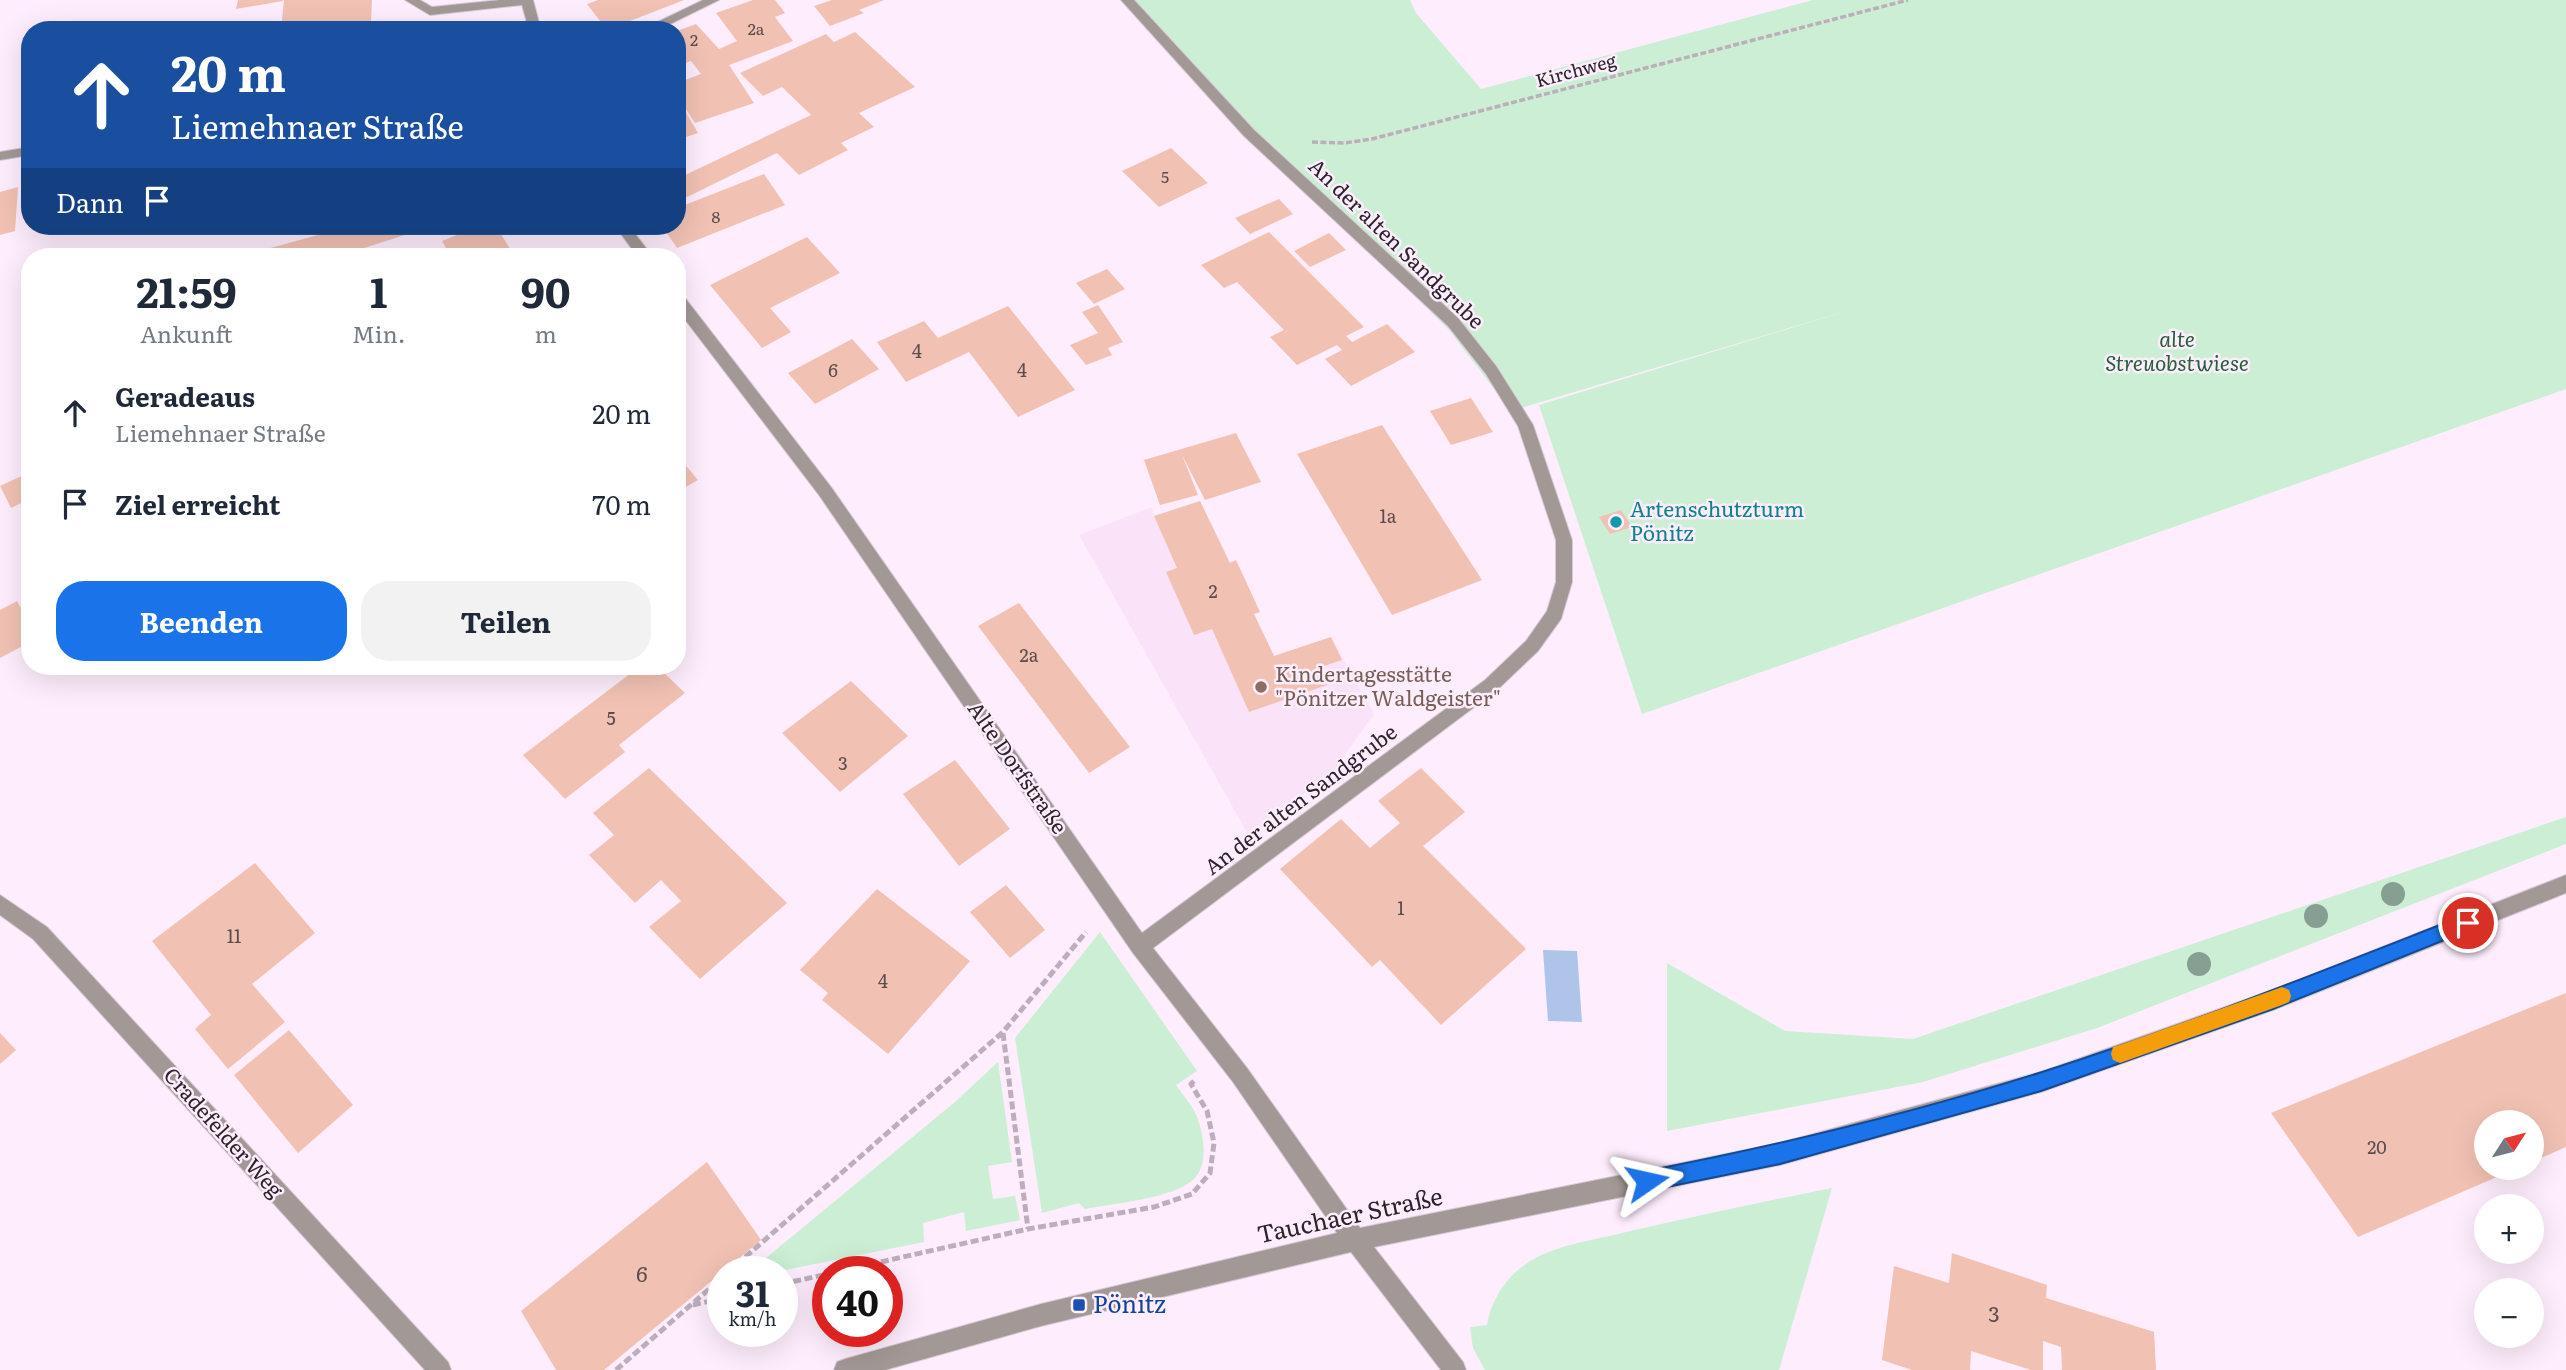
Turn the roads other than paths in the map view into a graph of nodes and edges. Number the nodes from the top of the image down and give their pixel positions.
1 (411, 0) edge
2 (527, 0) edge
3 (713, 0) edge
4 (1128, 0) edge
5 (533, 21) edge
6 (667, 21) edge
7 (21, 152) edge
8 (0, 156) edge
9 (686, 310) edge
10 (2566, 884) edge
11 (0, 904) edge
12 (1140, 946) junction
13 (1355, 1240) junction
14 (440, 1370) edge
15 (845, 1370) edge
16 (1455, 1370) edge

1 - 2 street
2 - 5 street
3 - 6 street
4 - 12 street, An der alten Sandgrube
7 - 8 street
9 - 12 street, Alte Dorfstraße
10 - 13 street, Tauchaer Straße
11 - 14 street, Cradefelder Weg
12 - 13 street, Alte Dorfstraße
13 - 15 street, Tauchaer Straße
13 - 16 street, Alte Dorfstraße

